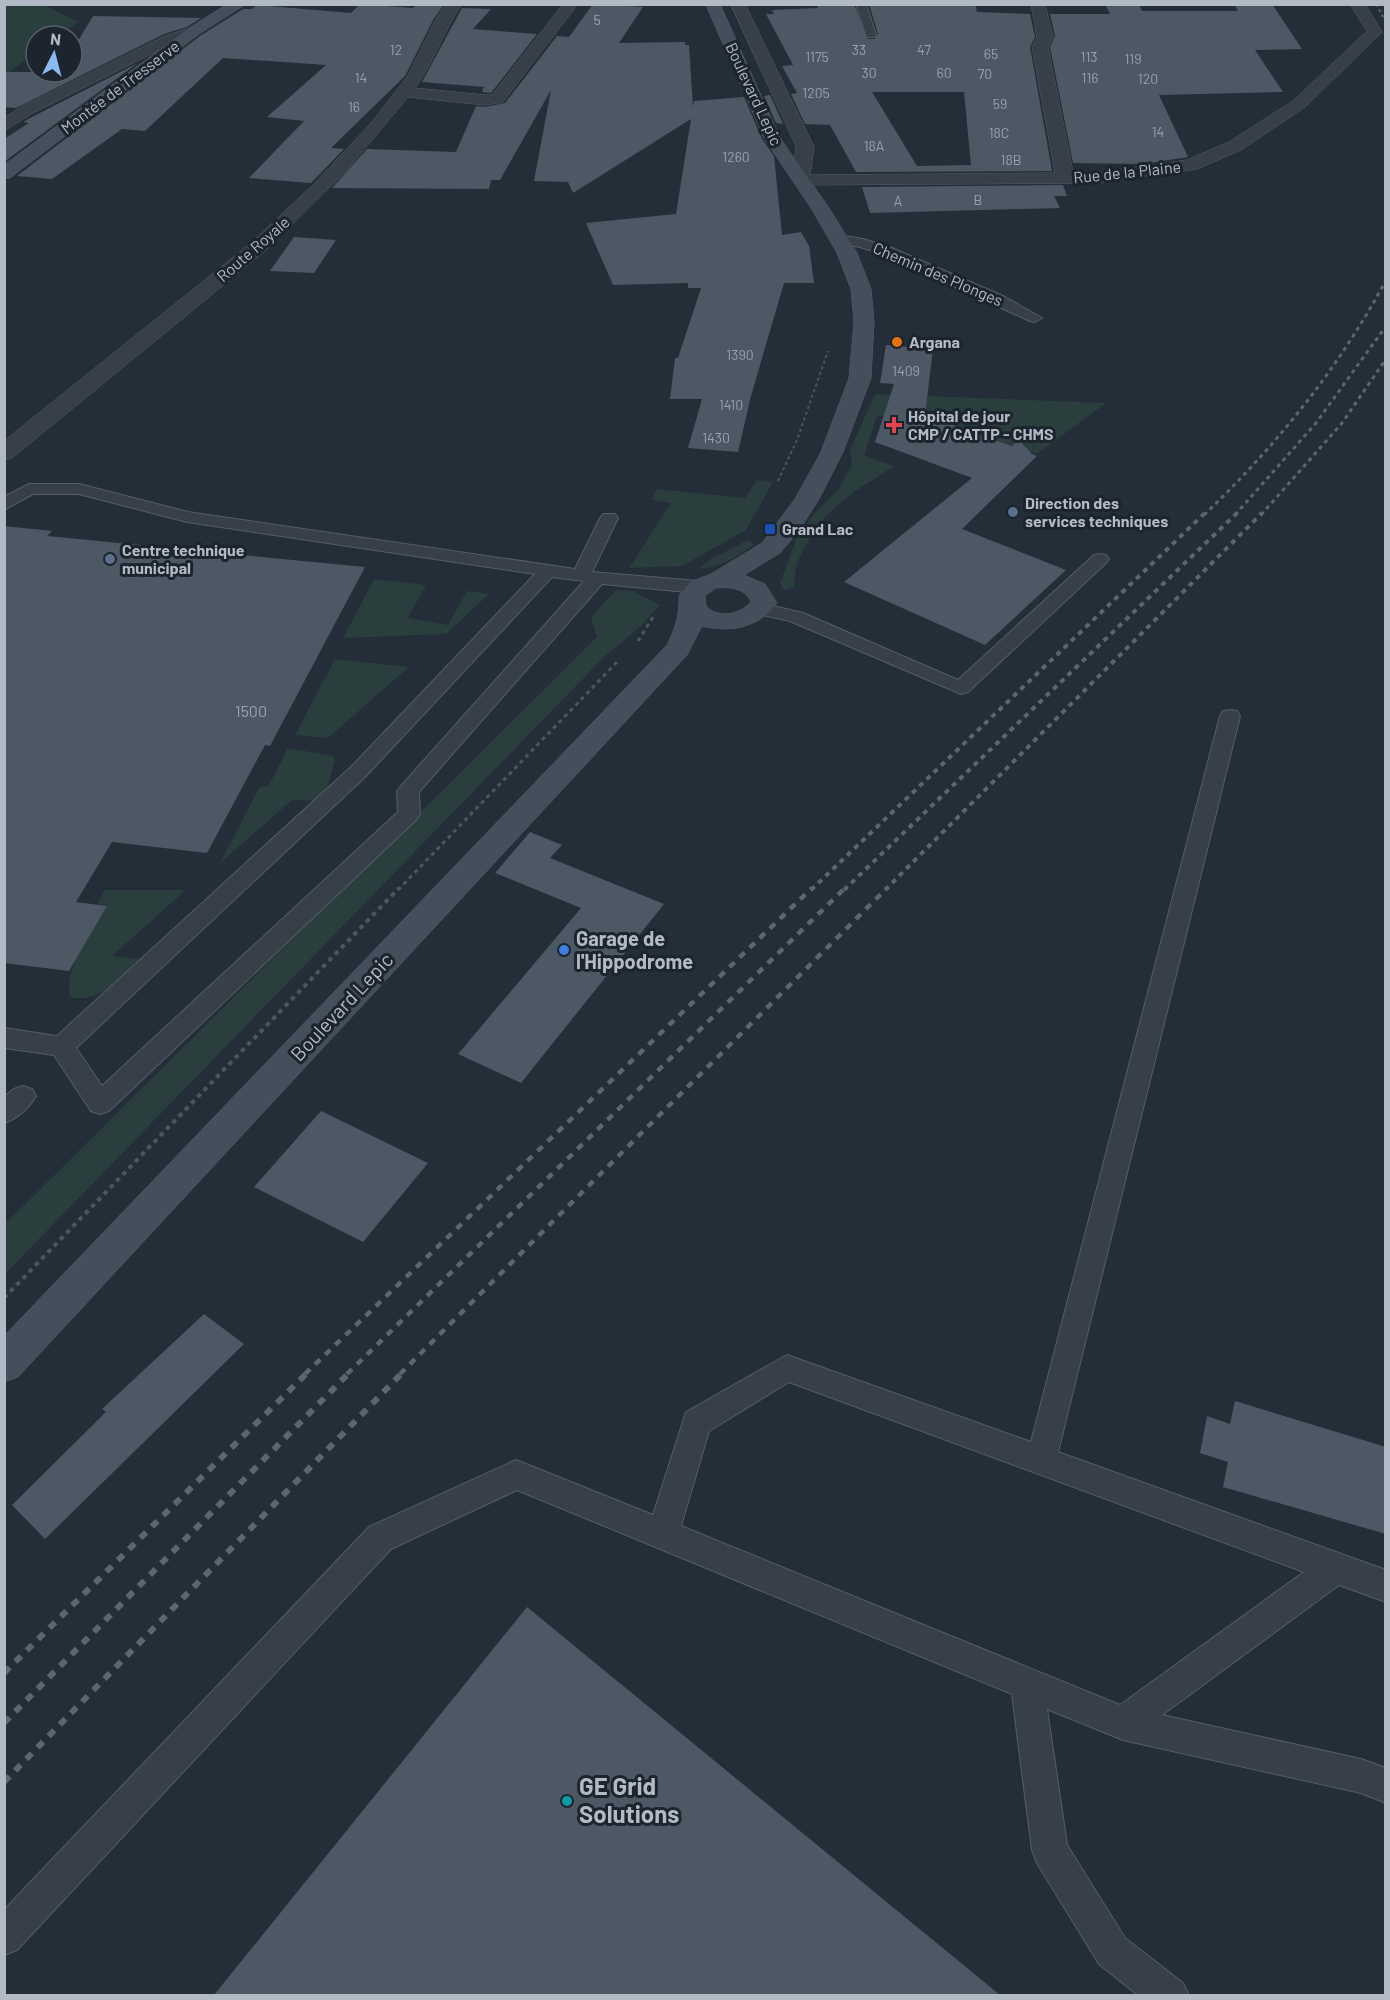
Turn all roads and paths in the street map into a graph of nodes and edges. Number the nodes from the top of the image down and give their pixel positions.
1 (239, 4) edge
2 (455, 4) edge
3 (571, 4) edge
4 (712, 4) edge
5 (738, 4) edge
6 (861, 4) edge
7 (1038, 4) edge
8 (1358, 4) edge
9 (194, 31) junction
10 (871, 36) dead end
11 (404, 92) junction
12 (4, 126) edge
13 (4, 174) edge
14 (1065, 179) junction
15 (801, 180) junction
16 (838, 239) junction
17 (864, 304) junction
18 (1035, 318) dead end
19 (4, 453) edge
20 (777, 482) dead end
21 (4, 504) edge
22 (609, 518) dead end
23 (771, 548) junction
24 (1100, 559) dead end
25 (548, 571) junction
26 (589, 577) junction
27 (621, 581) junction
28 (694, 594) junction
29 (761, 601) junction
30 (732, 622) junction
31 (632, 647) dead end
32 (678, 649) junction
33 (624, 656) dead end
34 (1230, 716) dead end
35 (4, 1038) edge
36 (62, 1046) junction
37 (23, 1096) dead end
38 (4, 1113) edge
39 (4, 1298) edge
40 (4, 1364) edge
41 (1041, 1461) junction
42 (663, 1534) junction
43 (1334, 1569) junction
44 (1386, 1586) edge
45 (1027, 1684) junction
46 (1123, 1723) junction
47 (1386, 1786) edge
48 (4, 1936) edge
49 (1170, 1995) edge

1 - 9 main road, Montée de Tresserve
2 - 11 street, Route Royale
3 - 11 street
4 - 15 main road, Boulevard Lepic
5 - 15 street, Boulevard Lepic
6 - 10 lane
7 - 14 street
8 - 14 street, Rue de la Plaine
9 - 12 street
9 - 13 main road, Montée de Tresserve
11 - 19 street, Route Royale
14 - 15 street, Rue de la Plaine
15 - 16 main road, Boulevard Lepic
16 - 17 main road, Boulevard Lepic
16 - 18 lane, Chemin des Plonges
17 - 20 path
17 - 23 main road, Boulevard Lepic
21 - 25 lane
22 - 26 lane
23 - 28 main road, Boulevard Lepic
23 - 29 main road, Boulevard Lepic
24 - 29 lane
25 - 26 lane
25 - 36 lane
26 - 27 lane
26 - 36 lane
27 - 28 lane
27 - 28 lane
28 - 29 main road
28 - 30 main road
28 - 31 path
28 - 32 main road, Boulevard Lepic
29 - 30 main road, Boulevard Lepic
30 - 32 main road, Boulevard Lepic
32 - 40 main road, Boulevard Lepic
33 - 39 path
34 - 41 lane
35 - 36 lane
37 - 38 lane
41 - 42 lane
41 - 43 lane
42 - 45 lane
42 - 48 lane
43 - 44 lane
43 - 46 lane
45 - 46 lane
45 - 49 lane
46 - 47 lane

